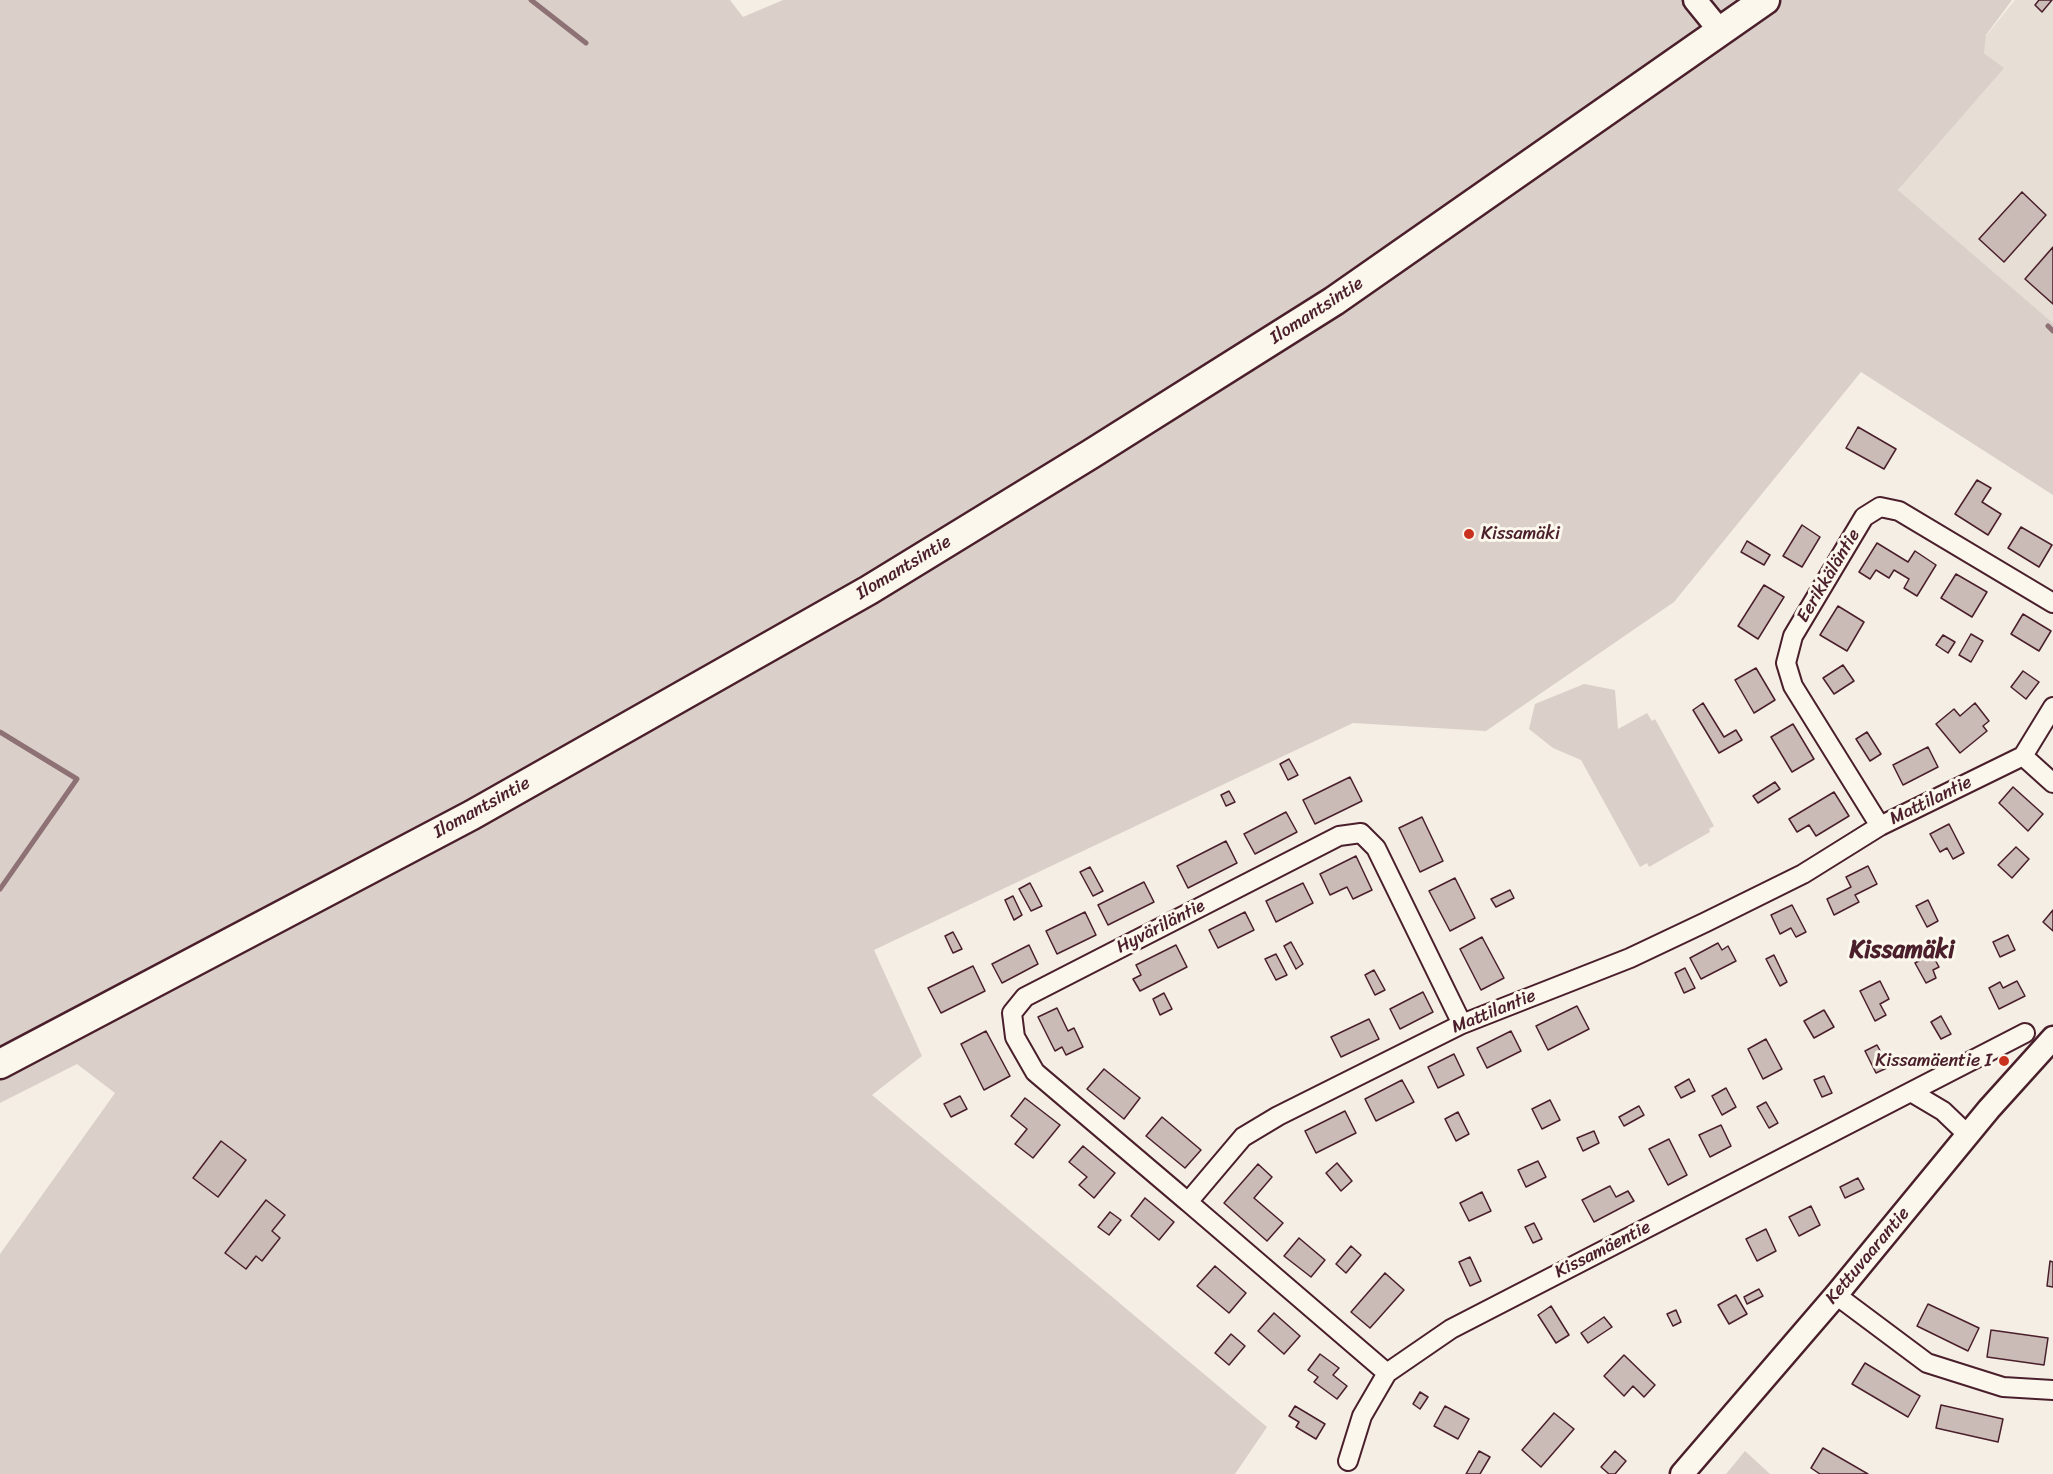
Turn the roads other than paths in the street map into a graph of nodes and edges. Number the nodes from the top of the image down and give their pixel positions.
1 (1695, 0) edge
2 (1765, 0) edge
3 (1721, 32) junction
4 (2053, 603) edge
5 (2053, 707) edge
6 (2023, 756) junction
7 (2053, 783) edge
8 (1880, 826) junction
9 (1462, 1024) junction
10 (2025, 1033) dead end
11 (2053, 1038) edge
12 (0, 1064) edge
13 (1911, 1092) junction
14 (1968, 1134) junction
15 (1188, 1202) junction
16 (1836, 1296) junction
17 (1387, 1374) junction
18 (2053, 1390) edge
19 (1348, 1461) dead end
20 (1682, 1474) edge

1 - 3 street
2 - 3 main road, Ilomantsintie
3 - 12 main road, Ilomantsintie
4 - 8 street, Eerikkäläntie
5 - 6 street
6 - 7 street
6 - 8 street, Mattilantie
8 - 9 street, Mattilantie
9 - 15 street, Mattilantie
9 - 15 street, Hyväriläntie
10 - 13 street, Kissamäentie
11 - 14 street, Kettuvaarantie
13 - 14 street
13 - 17 street, Kissamäentie
14 - 16 street, Kettuvaarantie
15 - 17 street
16 - 18 street
16 - 20 street, Kettuvaarantie
17 - 19 street, Kissamäentie

